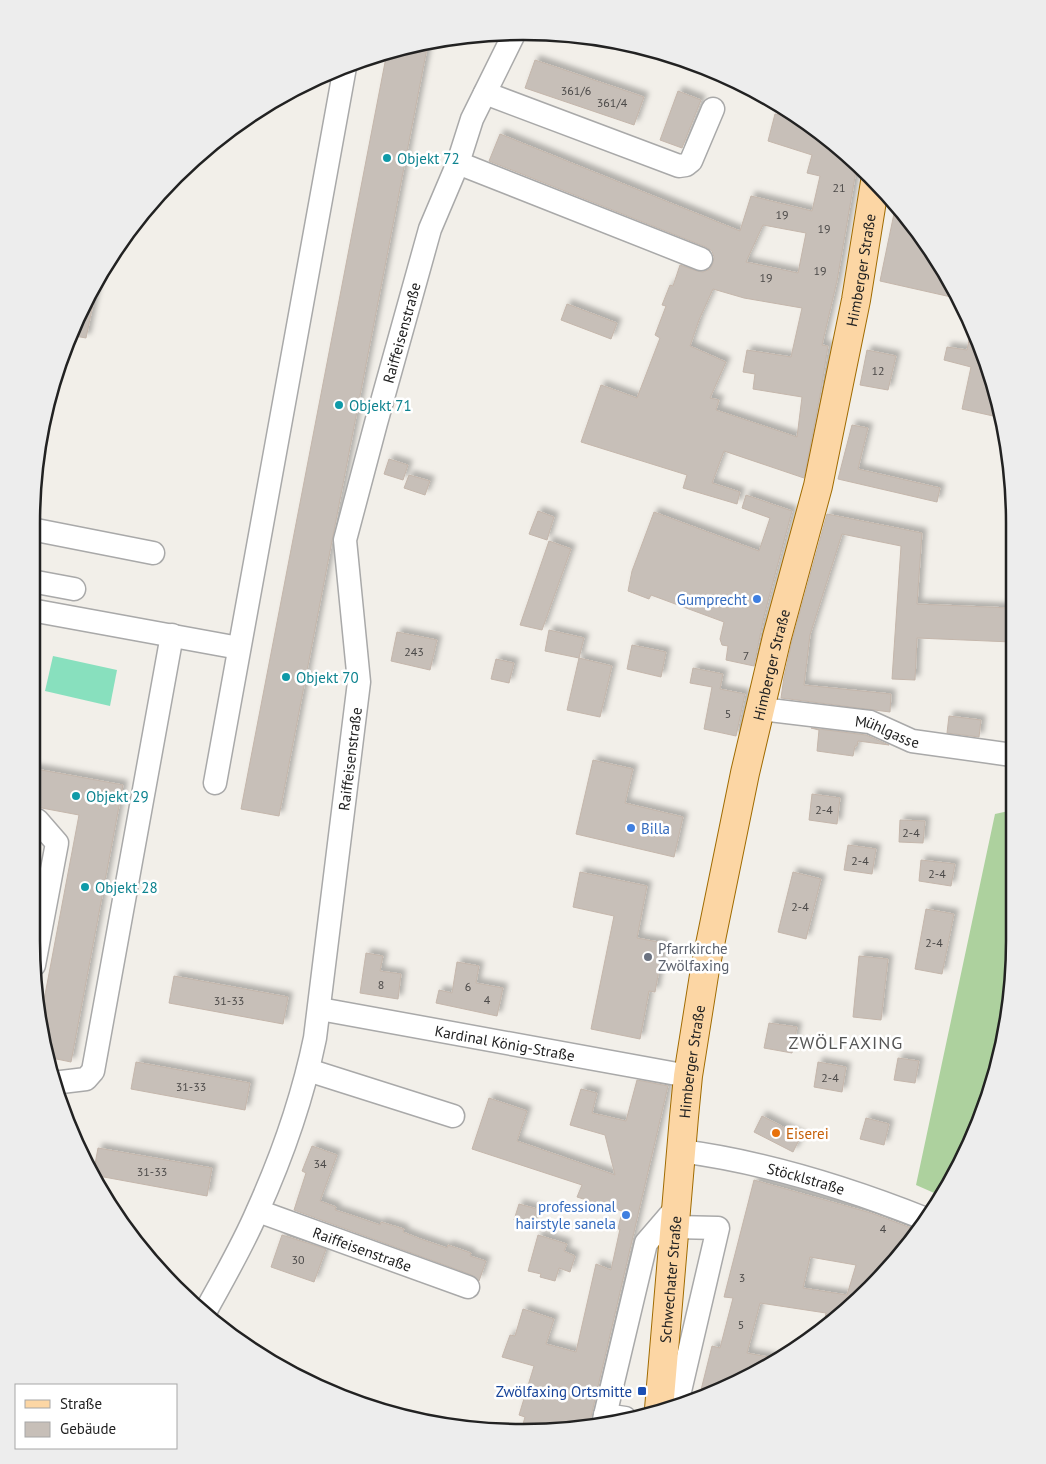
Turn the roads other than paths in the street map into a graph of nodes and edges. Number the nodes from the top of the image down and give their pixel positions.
1 (511, 40) edge
2 (344, 75) edge
3 (485, 93) junction
4 (713, 109) dead end
5 (458, 164) junction
6 (874, 191) edge
7 (701, 259) dead end
8 (40, 531) edge
9 (153, 553) dead end
10 (40, 583) edge
11 (74, 589) dead end
12 (40, 612) edge
13 (172, 635) junction
14 (239, 648) junction
15 (761, 709) junction
16 (1006, 754) edge
17 (215, 783) dead end
18 (40, 823) edge
19 (40, 933) edge
20 (320, 1009) junction
21 (308, 1070) junction
22 (688, 1076) junction
23 (61, 1082) edge
24 (453, 1116) dead end
25 (681, 1151) junction
26 (258, 1211) junction
27 (676, 1217) junction
28 (919, 1217) edge
29 (468, 1287) dead end
30 (208, 1307) edge
31 (678, 1398) edge
32 (659, 1404) edge
33 (612, 1416) edge

1 - 3 street, Raiffeisenstraße
2 - 14 street
3 - 4 street
3 - 5 street, Raiffeisenstraße
5 - 7 street
5 - 20 street, Raiffeisenstraße
6 - 15 main road, Himberger Straße
8 - 9 street
10 - 11 street
12 - 13 street
13 - 14 street
13 - 23 street
14 - 17 street
15 - 16 street, Mühlgasse
15 - 22 main road, Himberger Straße
18 - 19 street
20 - 21 street, Raiffeisenstraße
20 - 22 street, Kardinal König-Straße
21 - 24 street
21 - 26 street, Raiffeisenstraße
22 - 25 main road, Himberger Straße
25 - 27 main road, Schwechater Straße
25 - 28 street, Stöcklstraße
26 - 29 street, Raiffeisenstraße
26 - 30 street, Raiffeisenstraße
27 - 31 street
27 - 32 main road, Schwechater Straße
27 - 33 street

